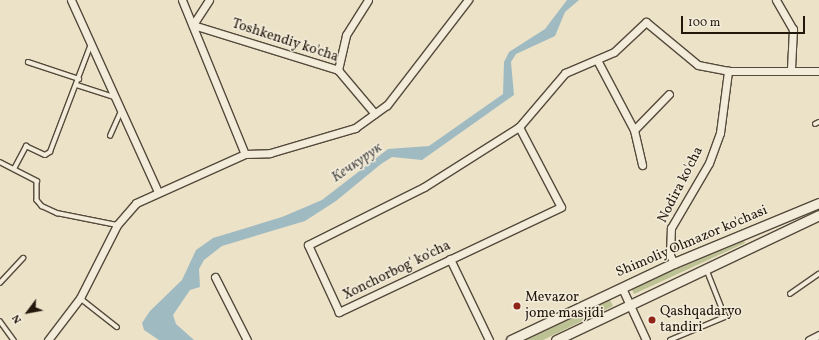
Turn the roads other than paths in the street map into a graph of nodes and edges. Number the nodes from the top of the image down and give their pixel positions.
1 (71, 0) edge
2 (182, 0) edge
3 (209, 0) edge
4 (358, 0) edge
5 (468, 0) edge
6 (776, 0) edge
7 (366, 2) edge
8 (193, 25) junction
9 (92, 42) junction
10 (597, 60) junction
11 (28, 62) dead end
12 (791, 69) junction
13 (338, 70) junction
14 (728, 71) junction
15 (819, 71) edge
16 (79, 79) junction
17 (77, 85) junction
18 (669, 94) dead end
19 (116, 97) junction
20 (121, 110) junction
21 (375, 114) junction
22 (819, 122) edge
23 (814, 124) dead end
24 (519, 126) junction
25 (634, 130) junction
26 (110, 136) dead end
27 (245, 154) junction
28 (0, 162) edge
29 (642, 165) dead end
30 (14, 169) junction
31 (157, 190) junction
32 (819, 203) edge
33 (819, 215) edge
34 (117, 225) junction
35 (23, 258) dead end
36 (450, 259) junction
37 (674, 263) junction
38 (706, 270) junction
39 (819, 274) edge
40 (215, 277) dead end
41 (0, 283) edge
42 (622, 288) junction
43 (790, 294) dead end
44 (80, 298) junction
45 (630, 305) junction
46 (0, 321) edge
47 (117, 327) dead end
48 (819, 335) edge
49 (14, 340) edge
50 (48, 340) edge
51 (247, 340) edge
52 (489, 340) edge
53 (511, 340) edge
54 (556, 340) edge
55 (646, 340) edge
56 (670, 340) edge
57 (810, 340) edge

1 - 9 street
2 - 8 street
3 - 8 street
4 - 7 street
5 - 21 street
6 - 12 street
7 - 13 street
8 - 13 street, Toshkendiy ko'cha
8 - 27 street
9 - 16 lane
9 - 19 street
10 - 14 street, Xonchorbog' ko'cha
10 - 24 street, Xonchorbog' ko'cha
10 - 25 street
11 - 16 lane
12 - 14 street
12 - 15 street
13 - 21 street, Toshkendiy ko'cha
14 - 37 street, Nodira ko'cha
16 - 17 lane
17 - 19 lane
17 - 30 lane
18 - 25 street
19 - 20 street
20 - 26 lane
20 - 31 street
21 - 27 street
22 - 23 lane
24 - 36 street, Xonchorbog' ko'cha
24 - 36 street, Xonchorbog' ko'cha
25 - 29 street
27 - 31 street
28 - 30 lane
30 - 34 lane
31 - 34 street
32 - 37 main road, Shimoliy Olmazor ko'chasi
33 - 38 main road, Shimoliy Olmazor ko'chasi
34 - 44 street
35 - 41 lane
36 - 52 street
37 - 42 main road, Shimoliy Olmazor ko'chasi
38 - 45 main road, Shimoliy Olmazor ko'chasi
38 - 56 lane
39 - 43 lane
40 - 51 street
42 - 45 street
42 - 53 main road, Shimoliy Olmazor ko'chasi
44 - 47 lane
44 - 50 street
45 - 54 main road, Shimoliy Olmazor ko'chasi
45 - 55 street
46 - 49 lane
48 - 57 street

